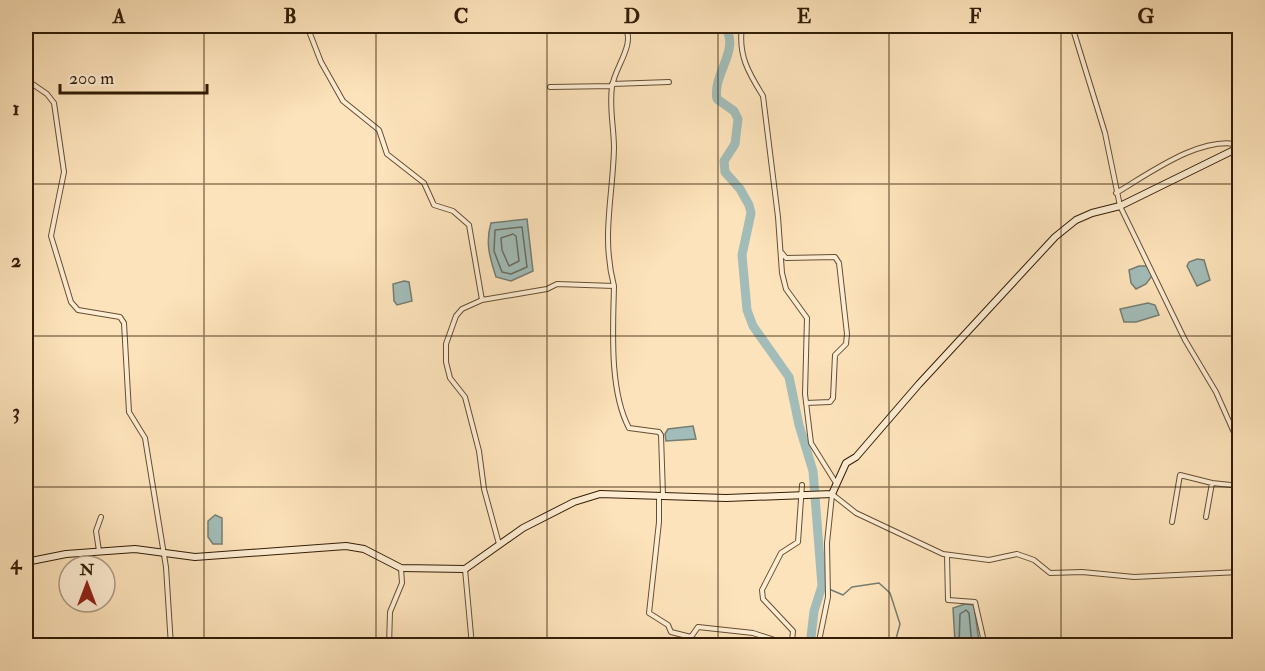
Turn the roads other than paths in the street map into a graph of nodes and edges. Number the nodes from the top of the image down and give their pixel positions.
1 (307, 26) edge
2 (625, 26) edge
3 (742, 26) edge
4 (1072, 26) edge
5 (26, 71) edge
6 (669, 82) dead end
7 (612, 85) junction
8 (550, 87) dead end
9 (1239, 146) edge
10 (1116, 194) junction
11 (1120, 206) junction
12 (782, 253) junction
13 (614, 285) junction
14 (482, 300) junction
15 (806, 403) junction
16 (1239, 446) edge
17 (836, 483) junction
18 (1212, 483) junction
19 (802, 485) dead end
20 (1239, 486) edge
21 (832, 494) junction
22 (661, 495) junction
23 (806, 495) junction
24 (1206, 517) dead end
25 (101, 518) dead end
26 (1172, 522) dead end
27 (499, 544) junction
28 (99, 551) junction
29 (164, 553) junction
30 (946, 555) junction
31 (26, 562) edge
32 (401, 568) junction
33 (465, 569) junction
34 (1239, 572) edge
35 (171, 645) edge
36 (389, 645) edge
37 (472, 645) edge
38 (818, 645) edge
39 (985, 645) edge

1 - 14 street
2 - 7 street
3 - 12 street
4 - 10 street
5 - 29 street
6 - 7 street
7 - 8 street
7 - 13 street
9 - 10 street
9 - 11 street
10 - 11 street
11 - 16 street
11 - 17 street
12 - 15 street
12 - 15 street
13 - 14 street
13 - 22 street
14 - 27 street
15 - 17 street
17 - 21 street
18 - 20 street
18 - 24 street
18 - 26 street
19 - 23 street
21 - 23 street
21 - 30 street
21 - 38 street
22 - 23 street
22 - 23 street
22 - 27 street
25 - 28 street
27 - 33 street
28 - 29 street
28 - 31 street
29 - 32 street
29 - 35 street
30 - 34 street
30 - 39 street
32 - 33 street
32 - 36 street
33 - 37 street

